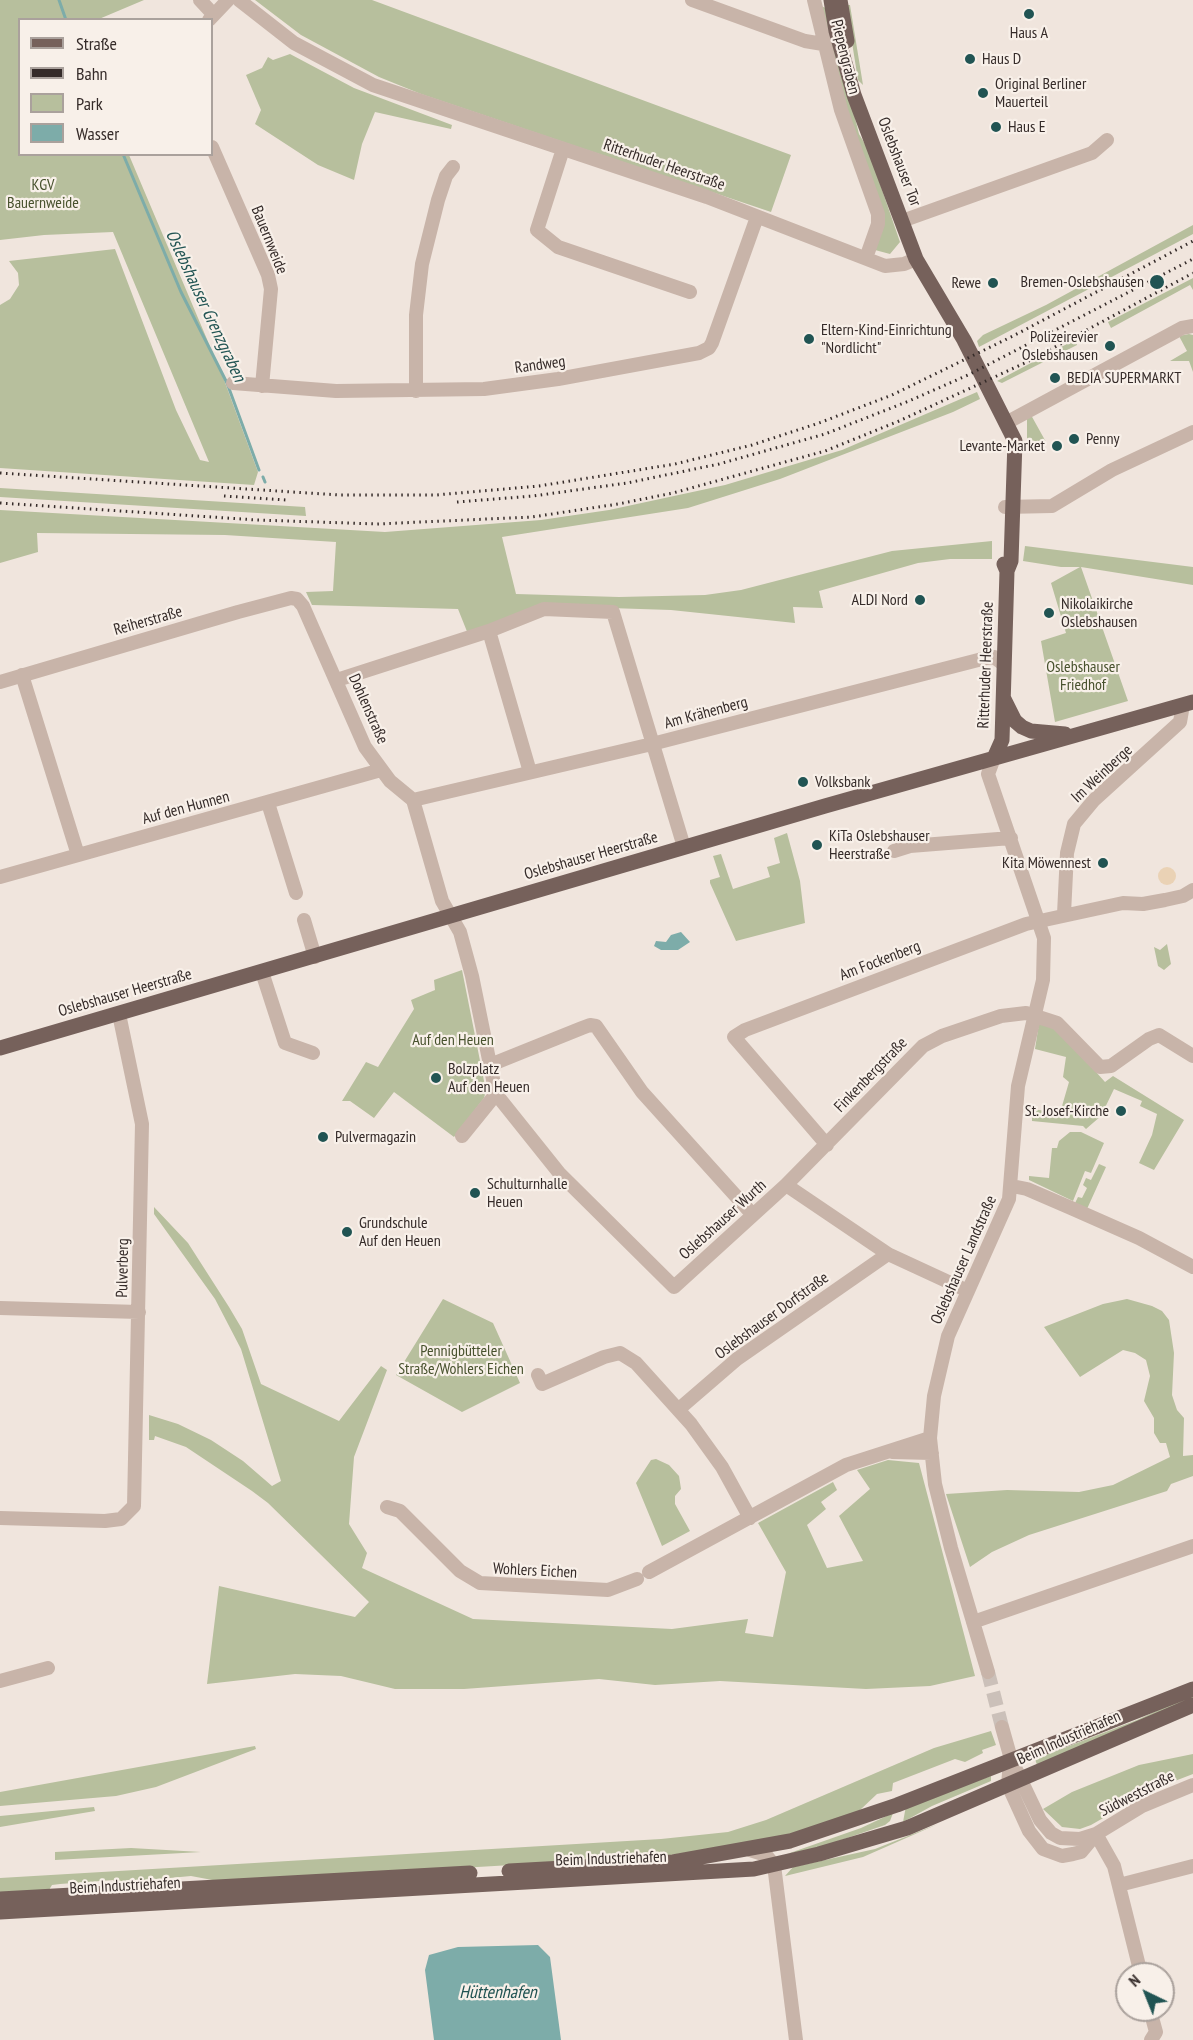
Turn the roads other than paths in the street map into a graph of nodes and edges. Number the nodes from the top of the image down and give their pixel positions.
1 (200, 0) edge
2 (228, 0) edge
3 (238, 0) edge
4 (692, 0) edge
5 (814, 0) edge
6 (831, 0) edge
7 (840, 0) edge
8 (211, 16) edge
9 (823, 44) junction
10 (850, 77) junction
11 (1107, 140) dead end
12 (213, 149) edge
13 (563, 149) junction
14 (453, 167) dead end
15 (757, 217) junction
16 (902, 221) junction
17 (866, 258) junction
18 (916, 259) junction
19 (690, 292) dead end
20 (1193, 326) edge
21 (233, 383) dead end
22 (262, 386) junction
23 (416, 392) junction
24 (1006, 423) junction
25 (1193, 432) edge
26 (1009, 508) junction
27 (303, 606) joint
28 (489, 631) junction
29 (1003, 664) junction
30 (22, 675) junction
31 (337, 680) junction
32 (0, 682) edge
33 (1004, 698) junction
34 (1188, 704) edge
35 (1070, 738) junction
36 (652, 744) junction
37 (994, 758) junction
38 (381, 770) junction
39 (531, 772) junction
40 (413, 800) junction
41 (268, 802) junction
42 (1011, 838) junction
43 (684, 847) junction
44 (894, 851) dead end
45 (78, 855) junction
46 (0, 877) edge
47 (1193, 890) edge
48 (296, 894) dead end
49 (1064, 914) junction
50 (451, 916) junction
51 (304, 920) dead end
52 (1039, 920) junction
53 (315, 957) junction
54 (262, 972) junction
55 (119, 1014) junction
56 (1034, 1015) junction
57 (0, 1048) edge
58 (313, 1053) dead end
59 (1193, 1056) edge
60 (490, 1065) junction
61 (496, 1094) junction
62 (462, 1136) dead end
63 (826, 1145) junction
64 (786, 1185) junction
65 (1012, 1186) junction
66 (753, 1215) junction
67 (888, 1254) junction
68 (1193, 1267) edge
69 (969, 1291) junction
70 (0, 1308) edge
71 (139, 1312) junction
72 (538, 1375) dead end
73 (680, 1409) junction
74 (930, 1438) junction
75 (890, 1452) junction
76 (932, 1453) junction
77 (387, 1507) dead end
78 (0, 1518) edge
79 (750, 1518) junction
80 (1193, 1546) edge
81 (973, 1622) junction
82 (48, 1668) dead end
83 (988, 1672) tunnel mouth
84 (0, 1682) edge
85 (1193, 1689) edge
86 (1193, 1705) edge
87 (1002, 1727) tunnel mouth
88 (1011, 1759) junction
89 (1015, 1782) junction
90 (1193, 1785) edge
91 (897, 1805) junction
92 (1096, 1834) junction
93 (888, 1835) junction
94 (790, 1841) junction
95 (750, 1850) junction
96 (774, 1865) junction
97 (1193, 1866) edge
98 (1119, 1885) junction
99 (0, 1899) edge
100 (0, 1912) edge
101 (1138, 1962) edge
102 (1153, 2022) edge
103 (796, 2040) edge
104 (1151, 2040) edge

1 - 8 street
2 - 8 street
3 - 13 street, Ritterhuder Heerstraße
4 - 9 street
5 - 9 street, Piepengraben
6 - 10 main road, Oslebshauser Tor
7 - 10 main road, Oslebshauser Tor
9 - 17 street, Piepengraben
10 - 16 main road, Oslebshauser Tor
11 - 16 street
12 - 22 street, Bauernweide
13 - 15 street, Ritterhuder Heerstraße
13 - 19 street
14 - 23 street
15 - 17 street, Ritterhuder Heerstraße
15 - 23 street, Randweg
16 - 18 main road, Oslebshauser Tor
17 - 18 street, Ritterhuder Heerstraße
18 - 24 main road, Ritterhuder Heerstraße
20 - 24 street
21 - 22 street, Randweg
22 - 23 street, Randweg
24 - 26 main road, Ritterhuder Heerstraße
25 - 26 street
26 - 29 main road, Ritterhuder Heerstraße
27 - 30 street, Reiherstraße
27 - 31 street, Dohlenstraße
28 - 31 street
28 - 36 street
28 - 39 street
29 - 33 main road, Ritterhuder Heerstraße
29 - 36 street, Am Krähenberg
30 - 32 street, Reiherstraße
30 - 45 street
31 - 38 street, Dohlenstraße
33 - 35 main road
33 - 37 main road, Ritterhuder Heerstraße
34 - 35 main road, Oslebshauser Heerstraße
34 - 49 street, Im Weinberge
35 - 37 main road, Oslebshauser Heerstraße
36 - 39 street, Am Krähenberg
36 - 43 street
37 - 42 street, Oslebshauser Landstraße
37 - 43 main road, Oslebshauser Heerstraße
38 - 40 street, Dohlenstraße
38 - 41 street, Auf den Hunnen
39 - 40 street, Am Krähenberg
40 - 50 street
41 - 45 street, Auf den Hunnen
41 - 48 street
42 - 44 street
42 - 52 street, Oslebshauser Landstraße
43 - 50 main road, Oslebshauser Heerstraße
45 - 46 street, Auf den Hunnen
47 - 49 street, Am Fockenberg
49 - 52 street, Am Fockenberg
50 - 53 main road, Oslebshauser Heerstraße
50 - 60 street
51 - 53 street
52 - 56 street, Oslebshauser Landstraße
52 - 63 street, Am Fockenberg
53 - 54 main road, Oslebshauser Heerstraße
54 - 55 main road, Oslebshauser Heerstraße
54 - 58 street
55 - 57 main road, Oslebshauser Heerstraße
55 - 71 street, Pulverberg
56 - 59 street
56 - 63 street, Finkenbergstraße
56 - 65 street, Oslebshauser Landstraße
60 - 61 street
60 - 66 street
61 - 62 street
61 - 66 street, Oslebshauser Wurth
63 - 64 street, Finkenbergstraße
64 - 66 street, Oslebshauser Wurth
64 - 67 street, Oslebshauser Wurth
65 - 68 street
65 - 69 street, Oslebshauser Landstraße
67 - 69 street, Oslebshauser Wurth
67 - 73 street, Oslebshauser Dorfstraße
69 - 74 street, Oslebshauser Landstraße
70 - 71 street
71 - 78 street, Pulverberg
72 - 73 street
73 - 79 street
74 - 75 street, Wohlers Eichen
74 - 76 street, Oslebshauser Landstraße
75 - 76 street, Wohlers Eichen
75 - 79 street, Wohlers Eichen
76 - 81 street, Oslebshauser Landstraße
77 - 79 street, Wohlers Eichen
80 - 81 street
81 - 83 street, Oslebshauser Landstraße
82 - 84 street
85 - 88 main road, Beim Industriehafen
86 - 89 main road, Beim Industriehafen
87 - 88 street
88 - 89 street, Südweststraße
88 - 91 main road, Beim Industriehafen
89 - 92 street, Südweststraße
89 - 93 main road, Beim Industriehafen
90 - 92 street, Südweststraße
91 - 93 main road
91 - 94 main road, Beim Industriehafen
92 - 98 street
93 - 96 main road, Beim Industriehafen
94 - 95 main road, Beim Industriehafen
94 - 96 street
95 - 96 street
95 - 99 main road, Beim Industriehafen
96 - 100 main road, Beim Industriehafen
96 - 103 street
97 - 98 street
98 - 101 street
102 - 104 street

